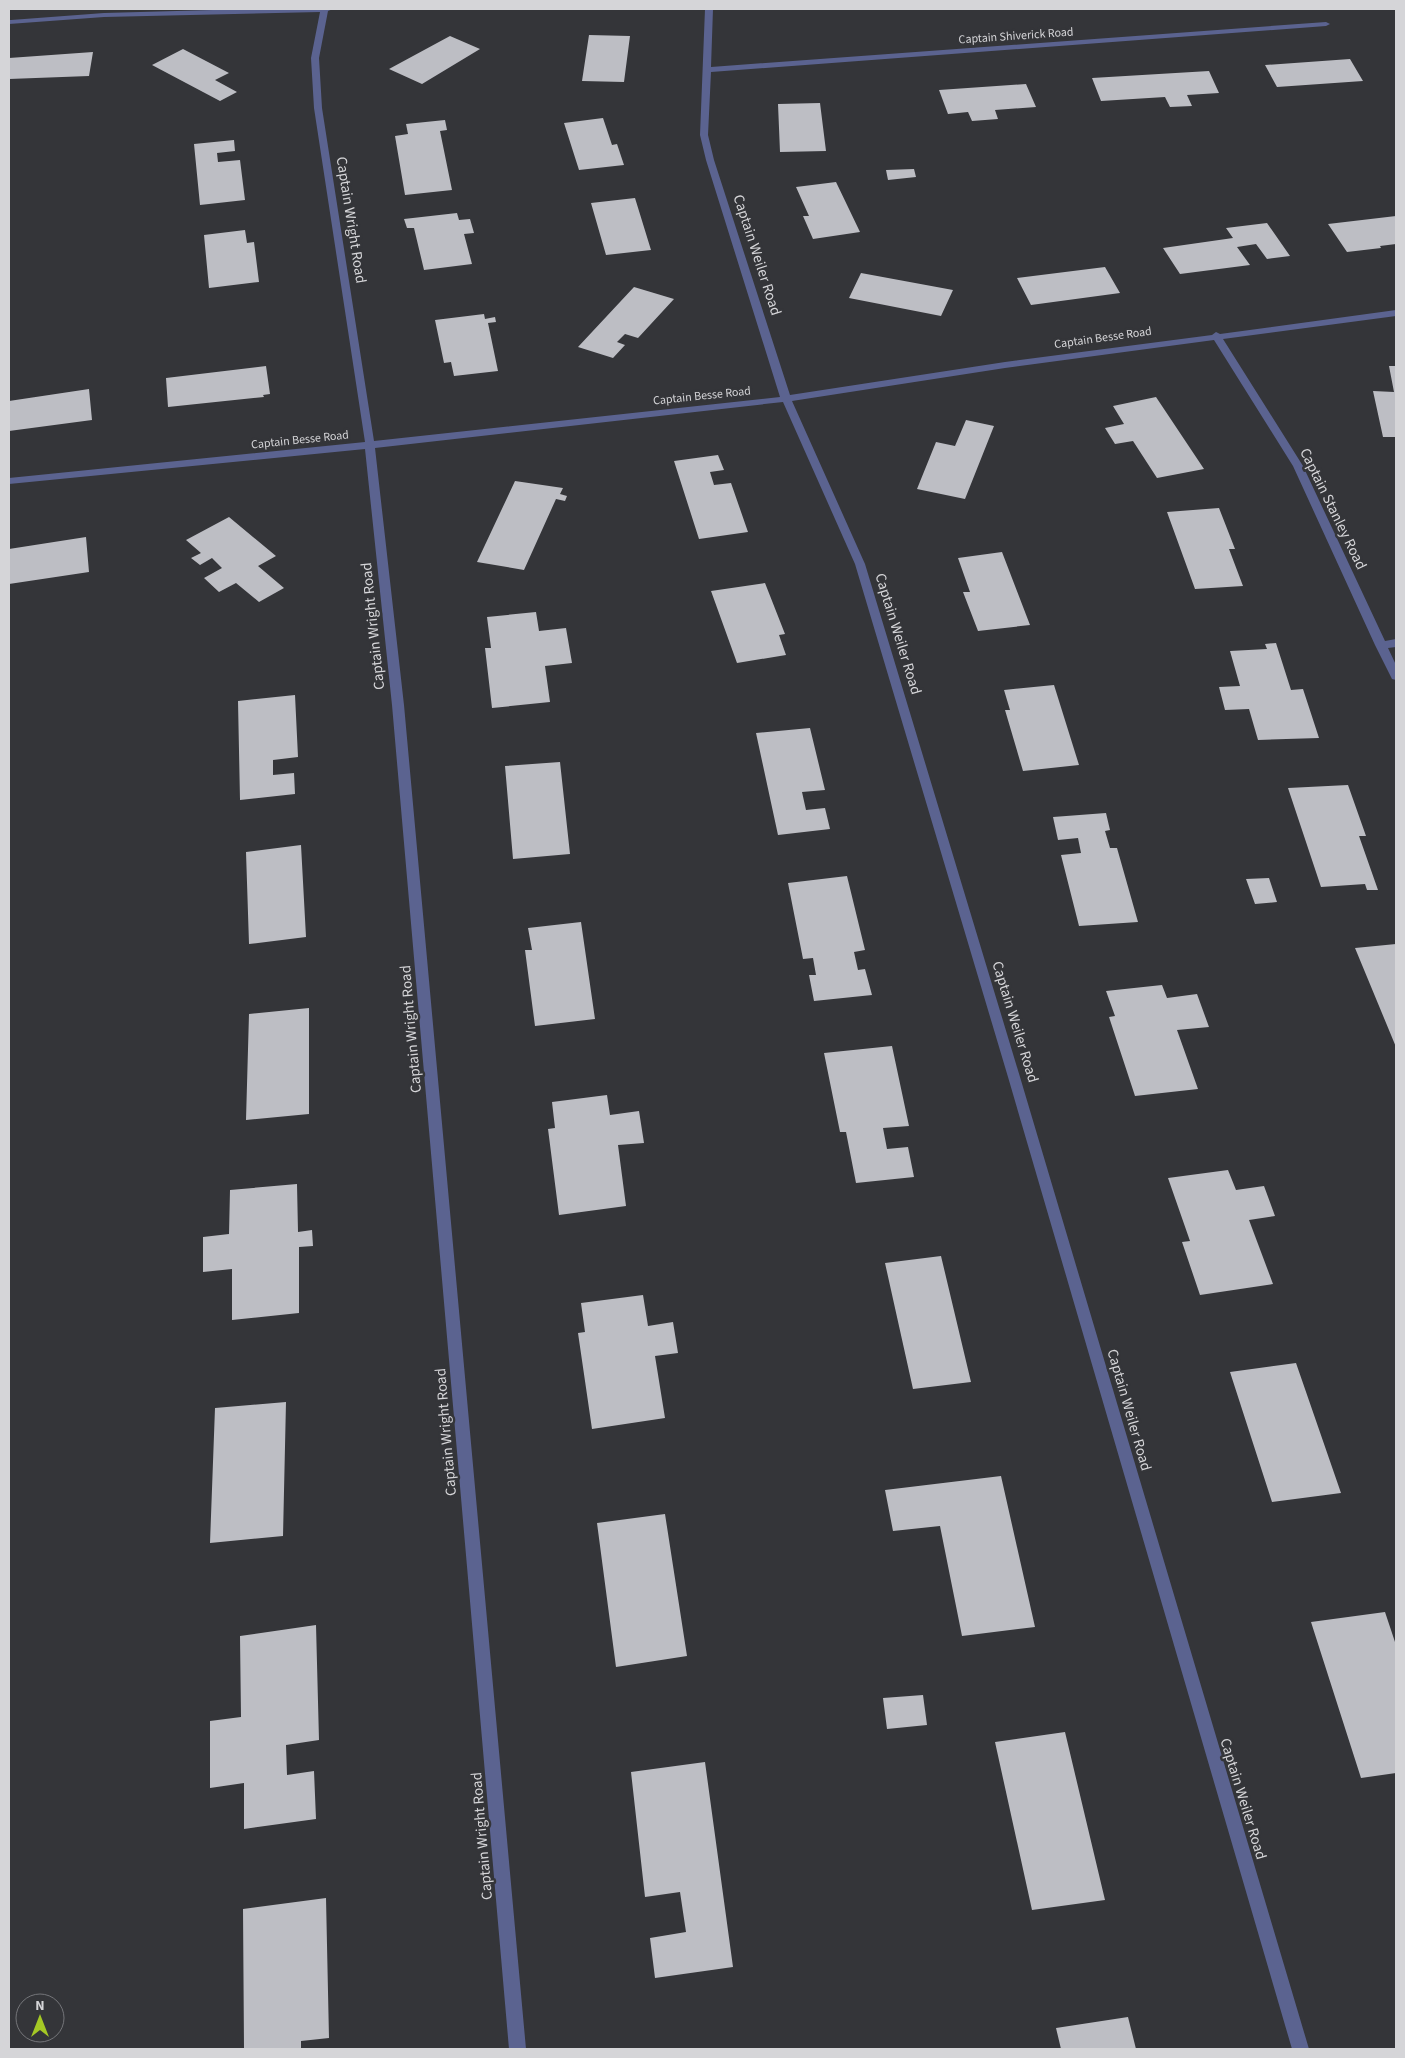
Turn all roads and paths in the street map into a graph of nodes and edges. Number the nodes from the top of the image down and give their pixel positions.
1 (324, 9) edge
2 (329, 9) edge
3 (709, 9) edge
4 (11, 22) dead end
5 (1326, 24) dead end
6 (708, 70) junction
7 (1396, 313) edge
8 (1216, 335) junction
9 (786, 399) junction
10 (370, 445) junction
11 (9, 481) edge
12 (1396, 643) edge
13 (1380, 645) junction
14 (1396, 676) edge
15 (517, 2049) edge
16 (1301, 2049) edge

1 - 2 street
1 - 4 street
1 - 10 street, Captain Wright Road
3 - 6 street, Captain Weiler Road
5 - 6 street, Captain Shiverick Road
6 - 9 street, Captain Weiler Road
7 - 8 street, Captain Besse Road
8 - 9 street, Captain Besse Road
8 - 13 street, Captain Stanley Road
9 - 10 street, Captain Besse Road
9 - 16 street, Captain Weiler Road
10 - 11 street, Captain Besse Road
10 - 15 street, Captain Wright Road
12 - 13 street
13 - 14 street, Captain Stanley Road

